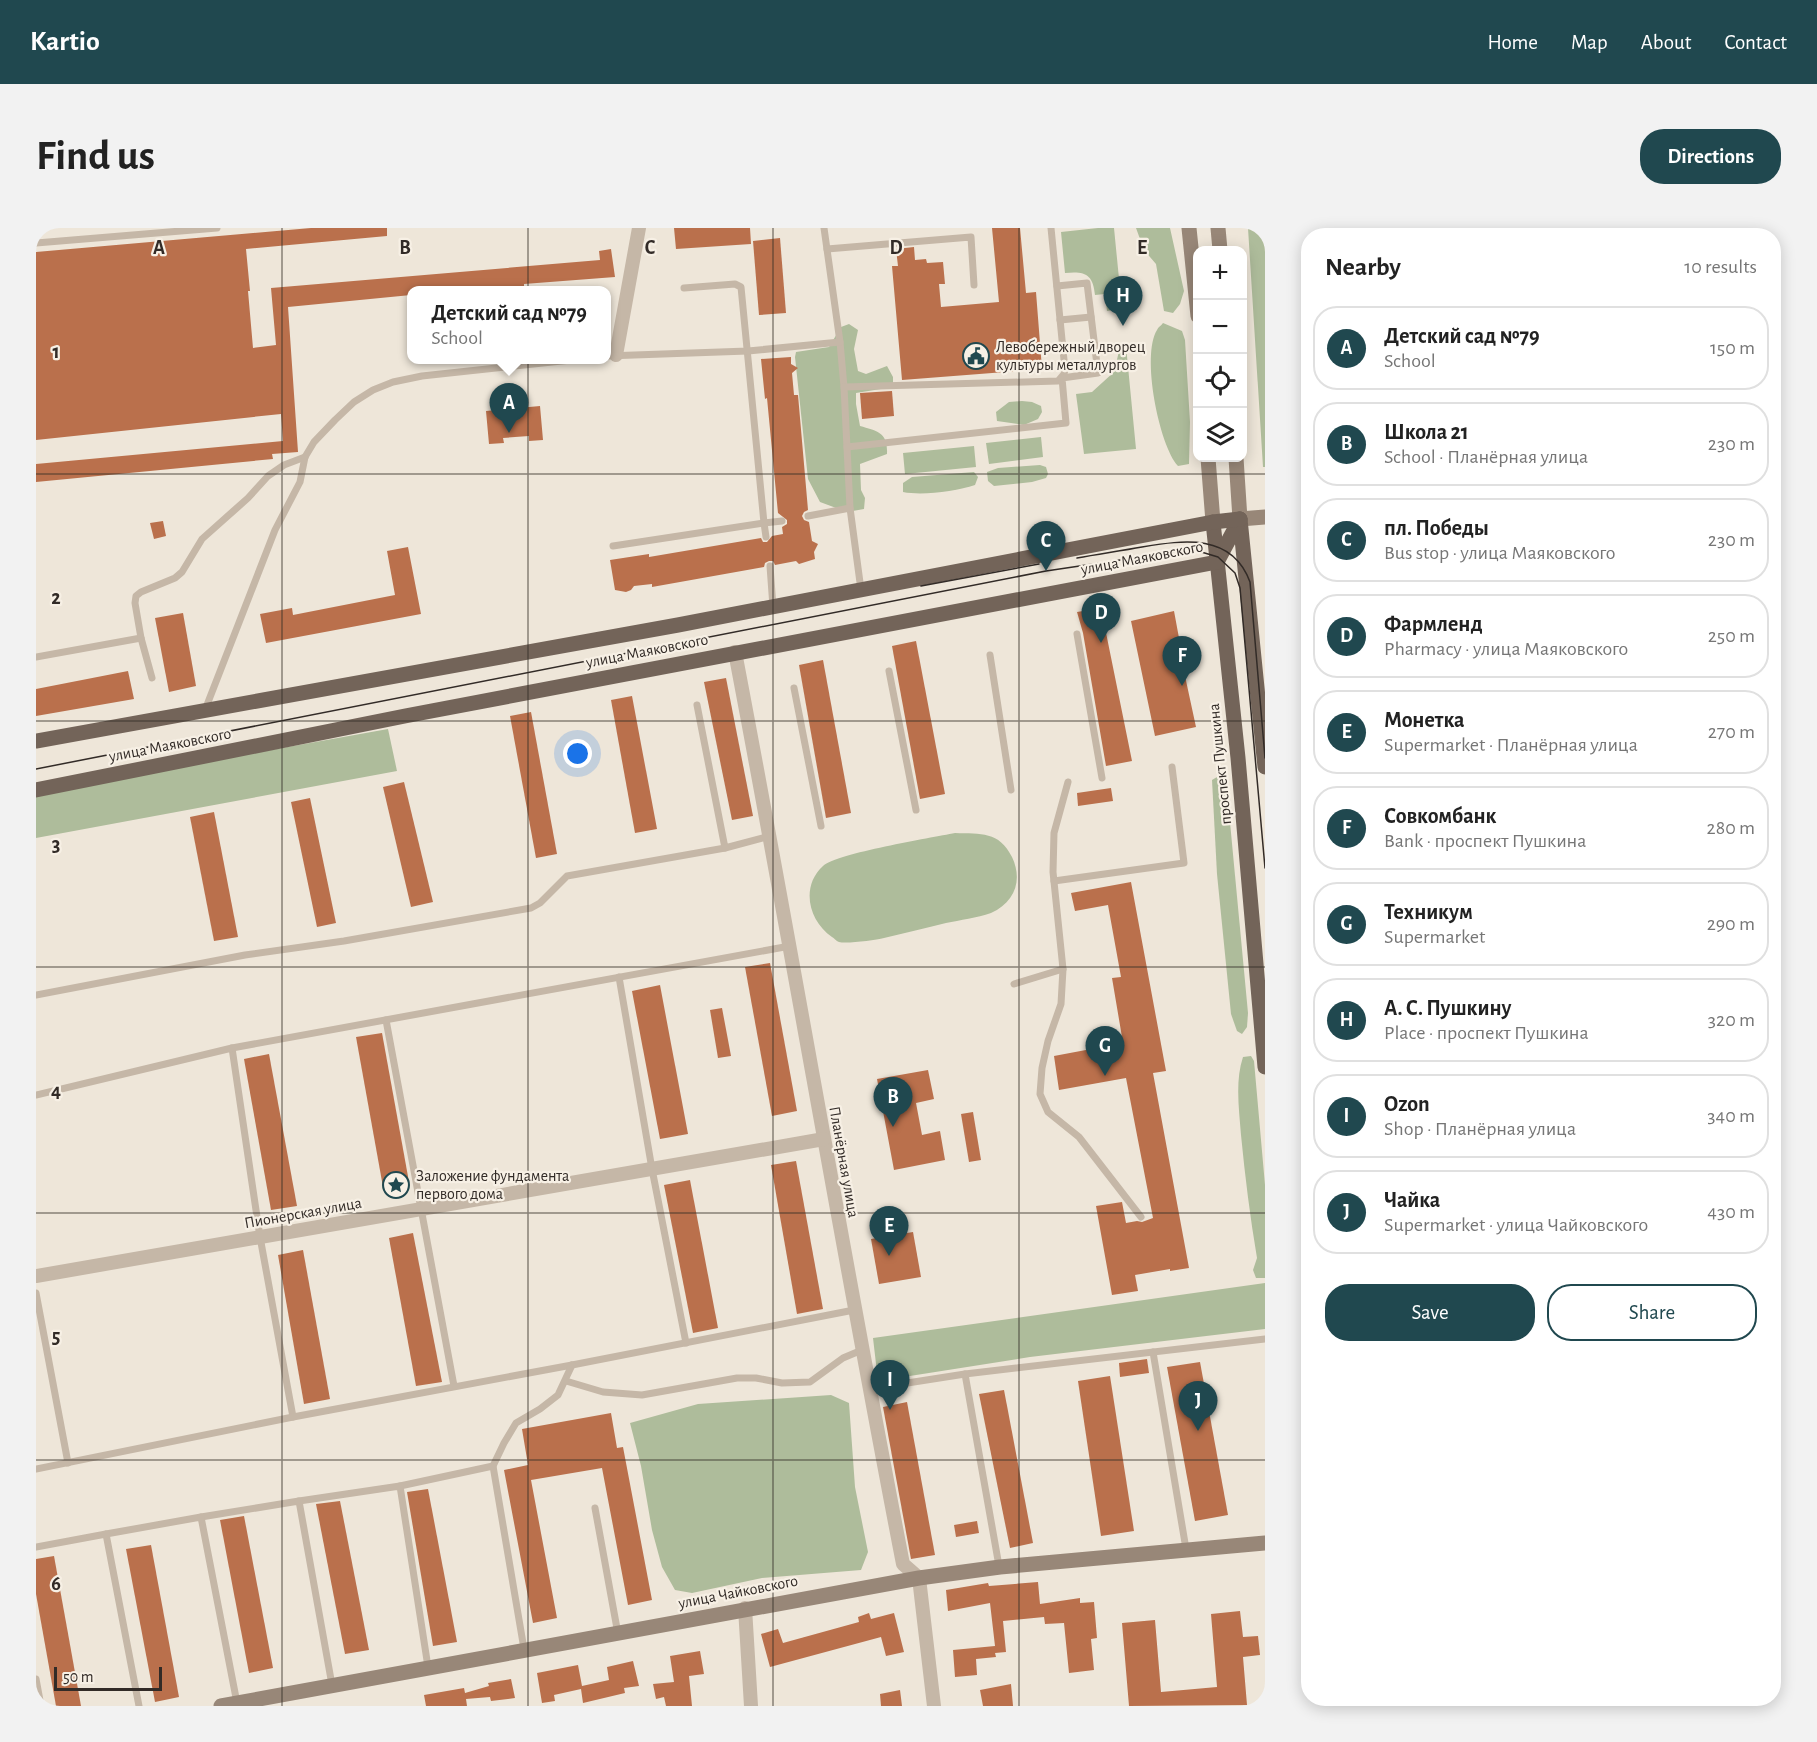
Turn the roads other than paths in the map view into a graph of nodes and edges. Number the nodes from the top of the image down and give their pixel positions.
1 (217, 228) edge
2 (639, 228) edge
3 (825, 228) edge
4 (1051, 228) edge
5 (1189, 228) edge
6 (1218, 228) edge
7 (36, 243) edge
8 (1220, 246) edge
9 (827, 249) junction
10 (975, 285) dead end
11 (1057, 286) junction
12 (684, 288) dead end
13 (1196, 300) edge
14 (1091, 317) junction
15 (1060, 320) junction
16 (840, 342) junction
17 (1095, 345) junction
18 (1063, 349) junction
19 (748, 351) junction
20 (611, 355) edge
21 (534, 364) edge
22 (1062, 378) junction
23 (844, 387) junction
24 (847, 447) junction
25 (305, 457) junction
26 (1208, 462) edge
27 (1236, 462) edge
28 (850, 508) junction
29 (808, 516) dead end
30 (1265, 517) edge
31 (1240, 519) junction
32 (782, 521) dead end
33 (1213, 522) junction
34 (764, 523) junction
35 (766, 537) dead end
36 (613, 546) dead end
37 (1217, 562) junction
38 (770, 566) dead end
39 (861, 590) junction
40 (773, 607) junction
41 (1077, 634) dead end
42 (141, 638) junction
43 (735, 652) junction
44 (990, 655) dead end
45 (36, 657) edge
46 (889, 671) dead end
47 (152, 678) dead end
48 (794, 688) dead end
49 (697, 705) dead end
50 (205, 711) junction
51 (1263, 719) edge
52 (36, 741) edge
53 (1172, 767) dead end
54 (1265, 767) edge
55 (1102, 778) dead end
56 (1068, 782) dead end
57 (36, 790) edge
58 (1011, 790) dead end
59 (916, 810) dead end
60 (821, 826) dead end
61 (770, 836) junction
62 (725, 848) junction
63 (1053, 881) junction
64 (790, 946) junction
65 (1063, 969) junction
66 (619, 977) junction
67 (1014, 984) dead end
68 (36, 995) edge
69 (386, 1020) junction
70 (232, 1048) junction
71 (1265, 1067) edge
72 (36, 1095) edge
73 (824, 1139) junction
74 (652, 1169) junction
75 (420, 1210) junction
76 (1141, 1217) dead end
77 (260, 1237) junction
78 (36, 1276) edge
79 (36, 1293) edge
80 (854, 1310) junction
81 (1265, 1339) edge
82 (686, 1342) junction
83 (862, 1350) junction
84 (1153, 1352) junction
85 (572, 1365) junction
86 (965, 1374) junction
87 (566, 1381) junction
88 (454, 1386) junction
89 (869, 1389) junction
90 (293, 1417) junction
91 (68, 1463) junction
92 (493, 1466) junction
93 (36, 1469) edge
94 (400, 1486) junction
95 (298, 1501) junction
96 (595, 1508) dead end
97 (201, 1517) junction
98 (106, 1534) junction
99 (1265, 1543) edge
100 (36, 1547) edge
101 (1186, 1549) junction
102 (999, 1567) junction
103 (919, 1578) junction
104 (745, 1608) junction
105 (618, 1634) junction
106 (524, 1649) junction
107 (428, 1667) junction
108 (36, 1679) edge
109 (332, 1685) junction
110 (229, 1705) edge
111 (41, 1706) edge
112 (139, 1706) edge
113 (751, 1706) edge
114 (934, 1706) edge

1 - 7 lane
2 - 20 street
3 - 9 lane
4 - 11 lane
5 - 13 main road
6 - 8 main road
9 - 10 lane
9 - 16 lane
11 - 14 lane
11 - 15 lane
12 - 19 lane
14 - 15 lane
14 - 17 lane
15 - 18 lane
16 - 19 lane
16 - 23 lane
17 - 18 lane
17 - 22 lane
18 - 22 lane
19 - 20 lane
19 - 34 lane
21 - 25 lane
22 - 23 lane
22 - 24 lane
23 - 24 lane
24 - 28 lane
25 - 42 lane
25 - 50 lane
26 - 33 main road, проспект Пушкина
27 - 31 main road
28 - 29 lane
28 - 39 lane
30 - 31 main road, улица Маяковского
31 - 33 main road, улица Маяковского
31 - 37 main road, улица Маяковского
31 - 51 main road
32 - 34 lane
33 - 37 main road, проспект Пушкина
33 - 39 main road, улица Маяковского
34 - 35 lane
34 - 36 lane
37 - 43 main road, улица Маяковского
37 - 71 main road, проспект Пушкина
38 - 40 lane
39 - 40 main road, улица Маяковского
40 - 50 main road, улица Маяковского
41 - 55 lane
42 - 45 lane
42 - 47 lane
43 - 57 main road, улица Маяковского
43 - 61 street, Планёрная улица
44 - 58 lane
46 - 59 lane
48 - 60 lane
49 - 62 lane
50 - 52 main road, улица Маяковского
51 - 54 main road
53 - 63 lane
56 - 63 lane
61 - 62 lane
61 - 64 street, Планёрная улица
62 - 68 lane
63 - 65 lane
64 - 66 lane
64 - 73 street, Планёрная улица
65 - 67 lane
65 - 76 lane
66 - 69 lane
66 - 74 lane
69 - 70 lane
69 - 75 lane
70 - 72 lane
70 - 77 lane
73 - 74 street, Пионерская улица
73 - 80 street, Планёрная улица
74 - 75 street, Пионерская улица
74 - 82 lane
75 - 77 street, Пионерская улица
75 - 88 lane
77 - 78 street, Пионерская улица
77 - 90 lane
79 - 91 lane
80 - 82 lane
80 - 83 street, Планёрная улица
81 - 84 lane
82 - 85 lane
83 - 87 lane
83 - 89 street, Планёрная улица
84 - 86 lane
84 - 101 lane
85 - 87 lane
85 - 88 lane
86 - 89 lane
86 - 102 lane
87 - 92 lane
88 - 90 lane
89 - 103 street, Планёрная улица
90 - 91 lane
91 - 93 lane
92 - 94 lane
92 - 106 lane
94 - 95 lane
94 - 107 lane
95 - 97 lane
95 - 109 lane
96 - 105 lane
97 - 98 lane
97 - 110 lane
98 - 100 lane
98 - 112 lane
99 - 101 main road, улица Чайковского
101 - 102 main road, улица Чайковского
102 - 103 main road, улица Чайковского
103 - 104 main road, улица Чайковского
103 - 114 street
104 - 105 main road, улица Чайковского
104 - 113 street
105 - 106 main road, улица Чайковского
106 - 107 main road, улица Чайковского
107 - 109 main road, улица Чайковского
108 - 111 lane
109 - 110 main road, улица Чайковского

